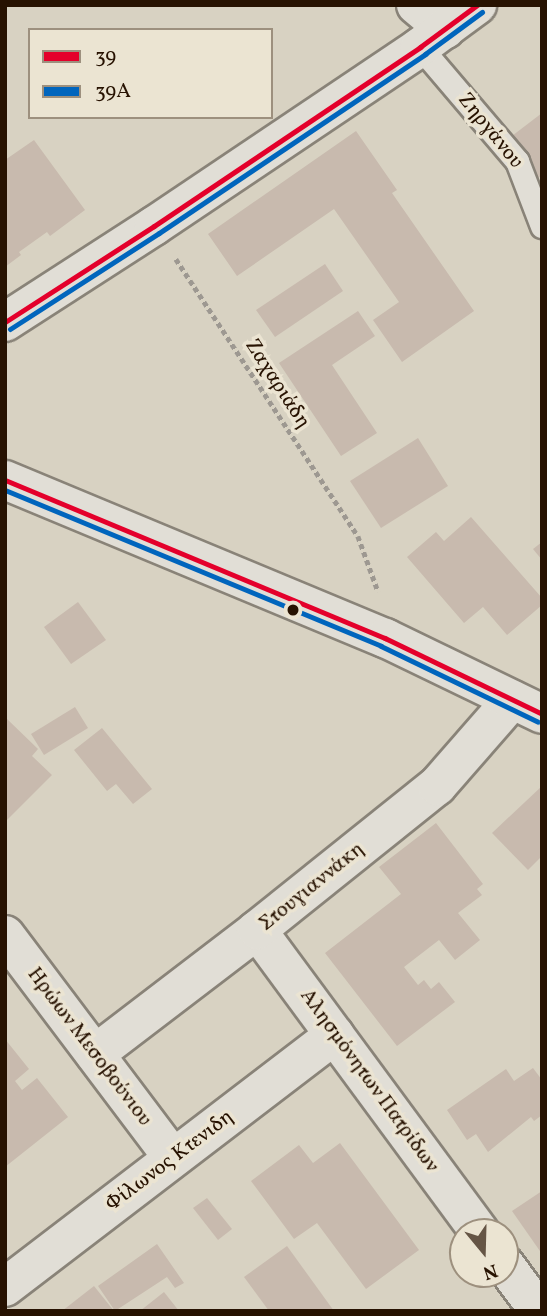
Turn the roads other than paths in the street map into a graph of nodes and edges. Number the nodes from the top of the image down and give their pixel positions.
1 (416, 5) edge
2 (477, 5) edge
3 (433, 38) junction
4 (542, 226) edge
5 (5, 322) edge
6 (5, 480) edge
7 (527, 707) edge
8 (257, 930) junction
9 (5, 935) edge
10 (335, 1035) junction
11 (95, 1054) junction
12 (173, 1158) junction
13 (470, 1218) edge
14 (519, 1285) edge
15 (5, 1287) edge
16 (538, 1311) edge

1 - 3 street
2 - 3 street
3 - 4 lane, Ζηργάνου
3 - 5 street
6 - 7 street
7 - 8 street, Στουγιαννάκη
8 - 10 street, Αλησμόνητων Πατρίδων
8 - 11 street, Στουγιαννάκη
9 - 11 street, Ηρώων Μεσοβούνιου
10 - 12 street, Φίλωνος Κτενιδη
10 - 13 street, Αλησμόνητων Πατρίδων
11 - 12 street, Ηρώων Μεσοβούνιου
12 - 15 street, Φίλωνος Κτενιδη
14 - 16 street

